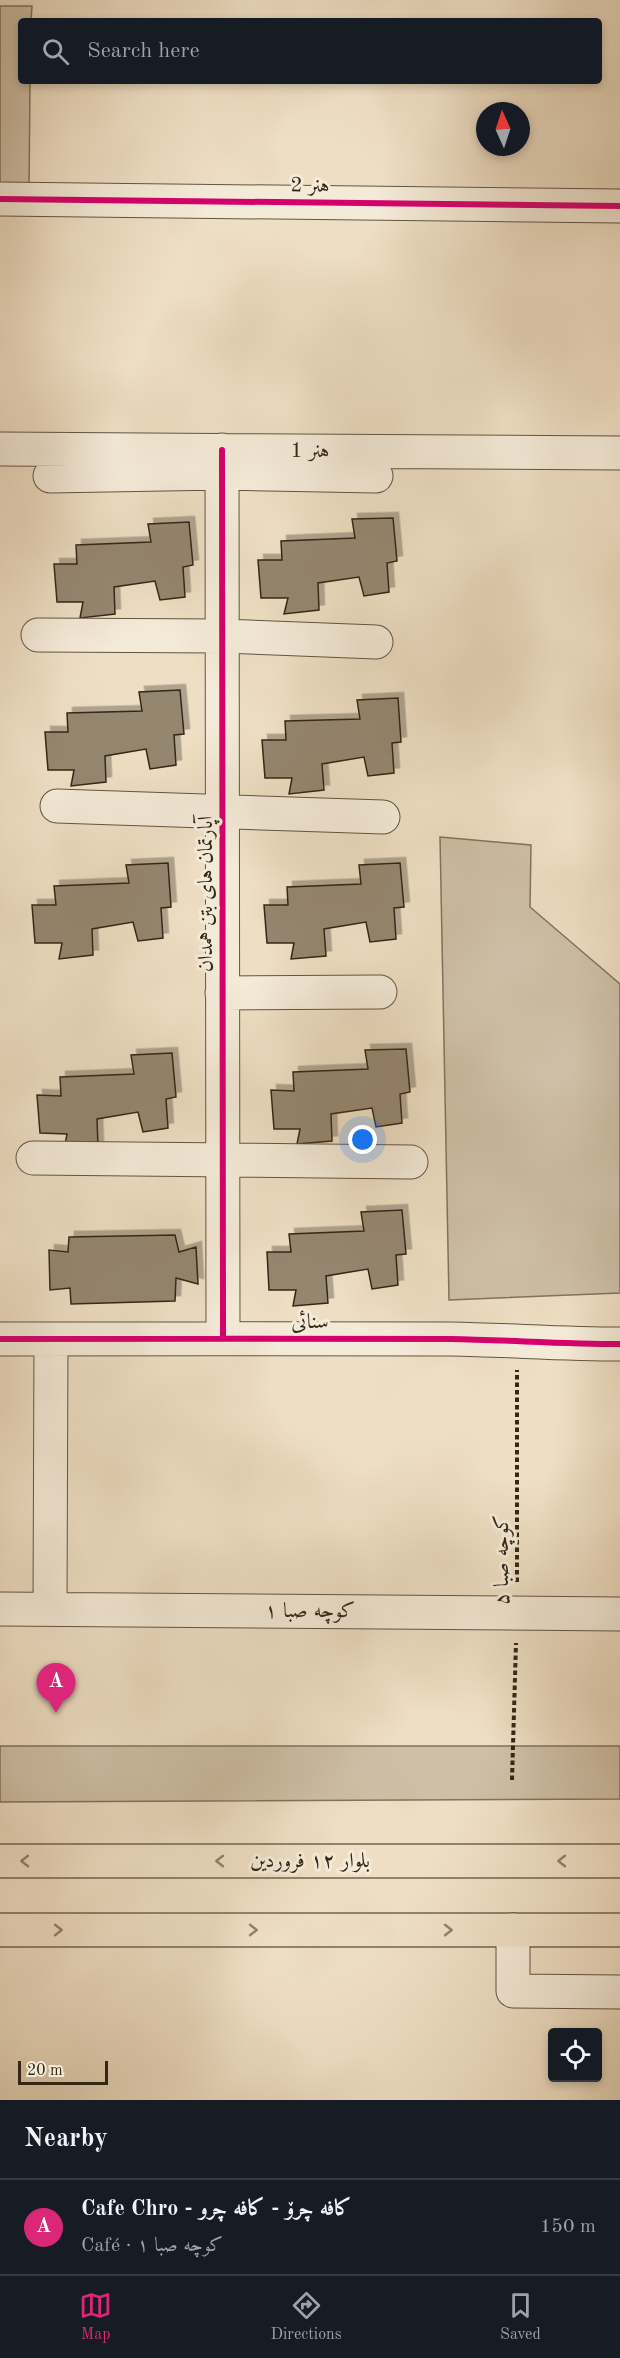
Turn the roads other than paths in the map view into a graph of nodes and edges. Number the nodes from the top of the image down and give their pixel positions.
1 (0, 199) edge
2 (620, 206) edge
3 (0, 449) edge
4 (620, 453) edge
5 (222, 462) junction
6 (50, 476) dead end
7 (376, 476) dead end
8 (38, 635) dead end
9 (222, 636) junction
10 (376, 642) dead end
11 (57, 806) dead end
12 (222, 810) junction
13 (383, 817) dead end
14 (380, 992) dead end
15 (222, 993) junction
16 (33, 1158) dead end
17 (222, 1159) junction
18 (411, 1162) dead end
19 (620, 1327) edge
20 (223, 1337) junction
21 (0, 1339) edge
22 (51, 1339) junction
23 (582, 1344) junction
24 (620, 1344) edge
25 (0, 1609) edge
26 (50, 1610) junction
27 (620, 1614) edge
28 (620, 1860) edge
29 (0, 1861) edge
30 (0, 1930) edge
31 (513, 1930) junction
32 (620, 1930) edge
33 (620, 1992) edge

1 - 2 street, هنر 2
3 - 5 street, هنر 1
4 - 5 street, هنر 1
5 - 6 street
5 - 7 street
5 - 9 street, آپارتمان های بتن همدان
8 - 9 street
9 - 10 street
9 - 12 street, آپارتمان های بتن همدان
11 - 12 street
12 - 13 street
12 - 15 street, آپارتمان های بتن همدان
14 - 15 street
15 - 17 street, آپارتمان های بتن همدان
16 - 17 street
17 - 18 street
17 - 20 street, آپارتمان های بتن همدان
19 - 23 street
20 - 22 street, سنائی
20 - 23 street, سنائی
21 - 22 street, سنائی
22 - 26 street
23 - 24 street, سنائی
25 - 26 street, کوچه صبا ۱
26 - 27 street, کوچه صبا ۱
28 -> 29 main road, بلوار ۱۲ فروردین
30 -> 31 main road
31 - 32 main road
31 - 33 street

